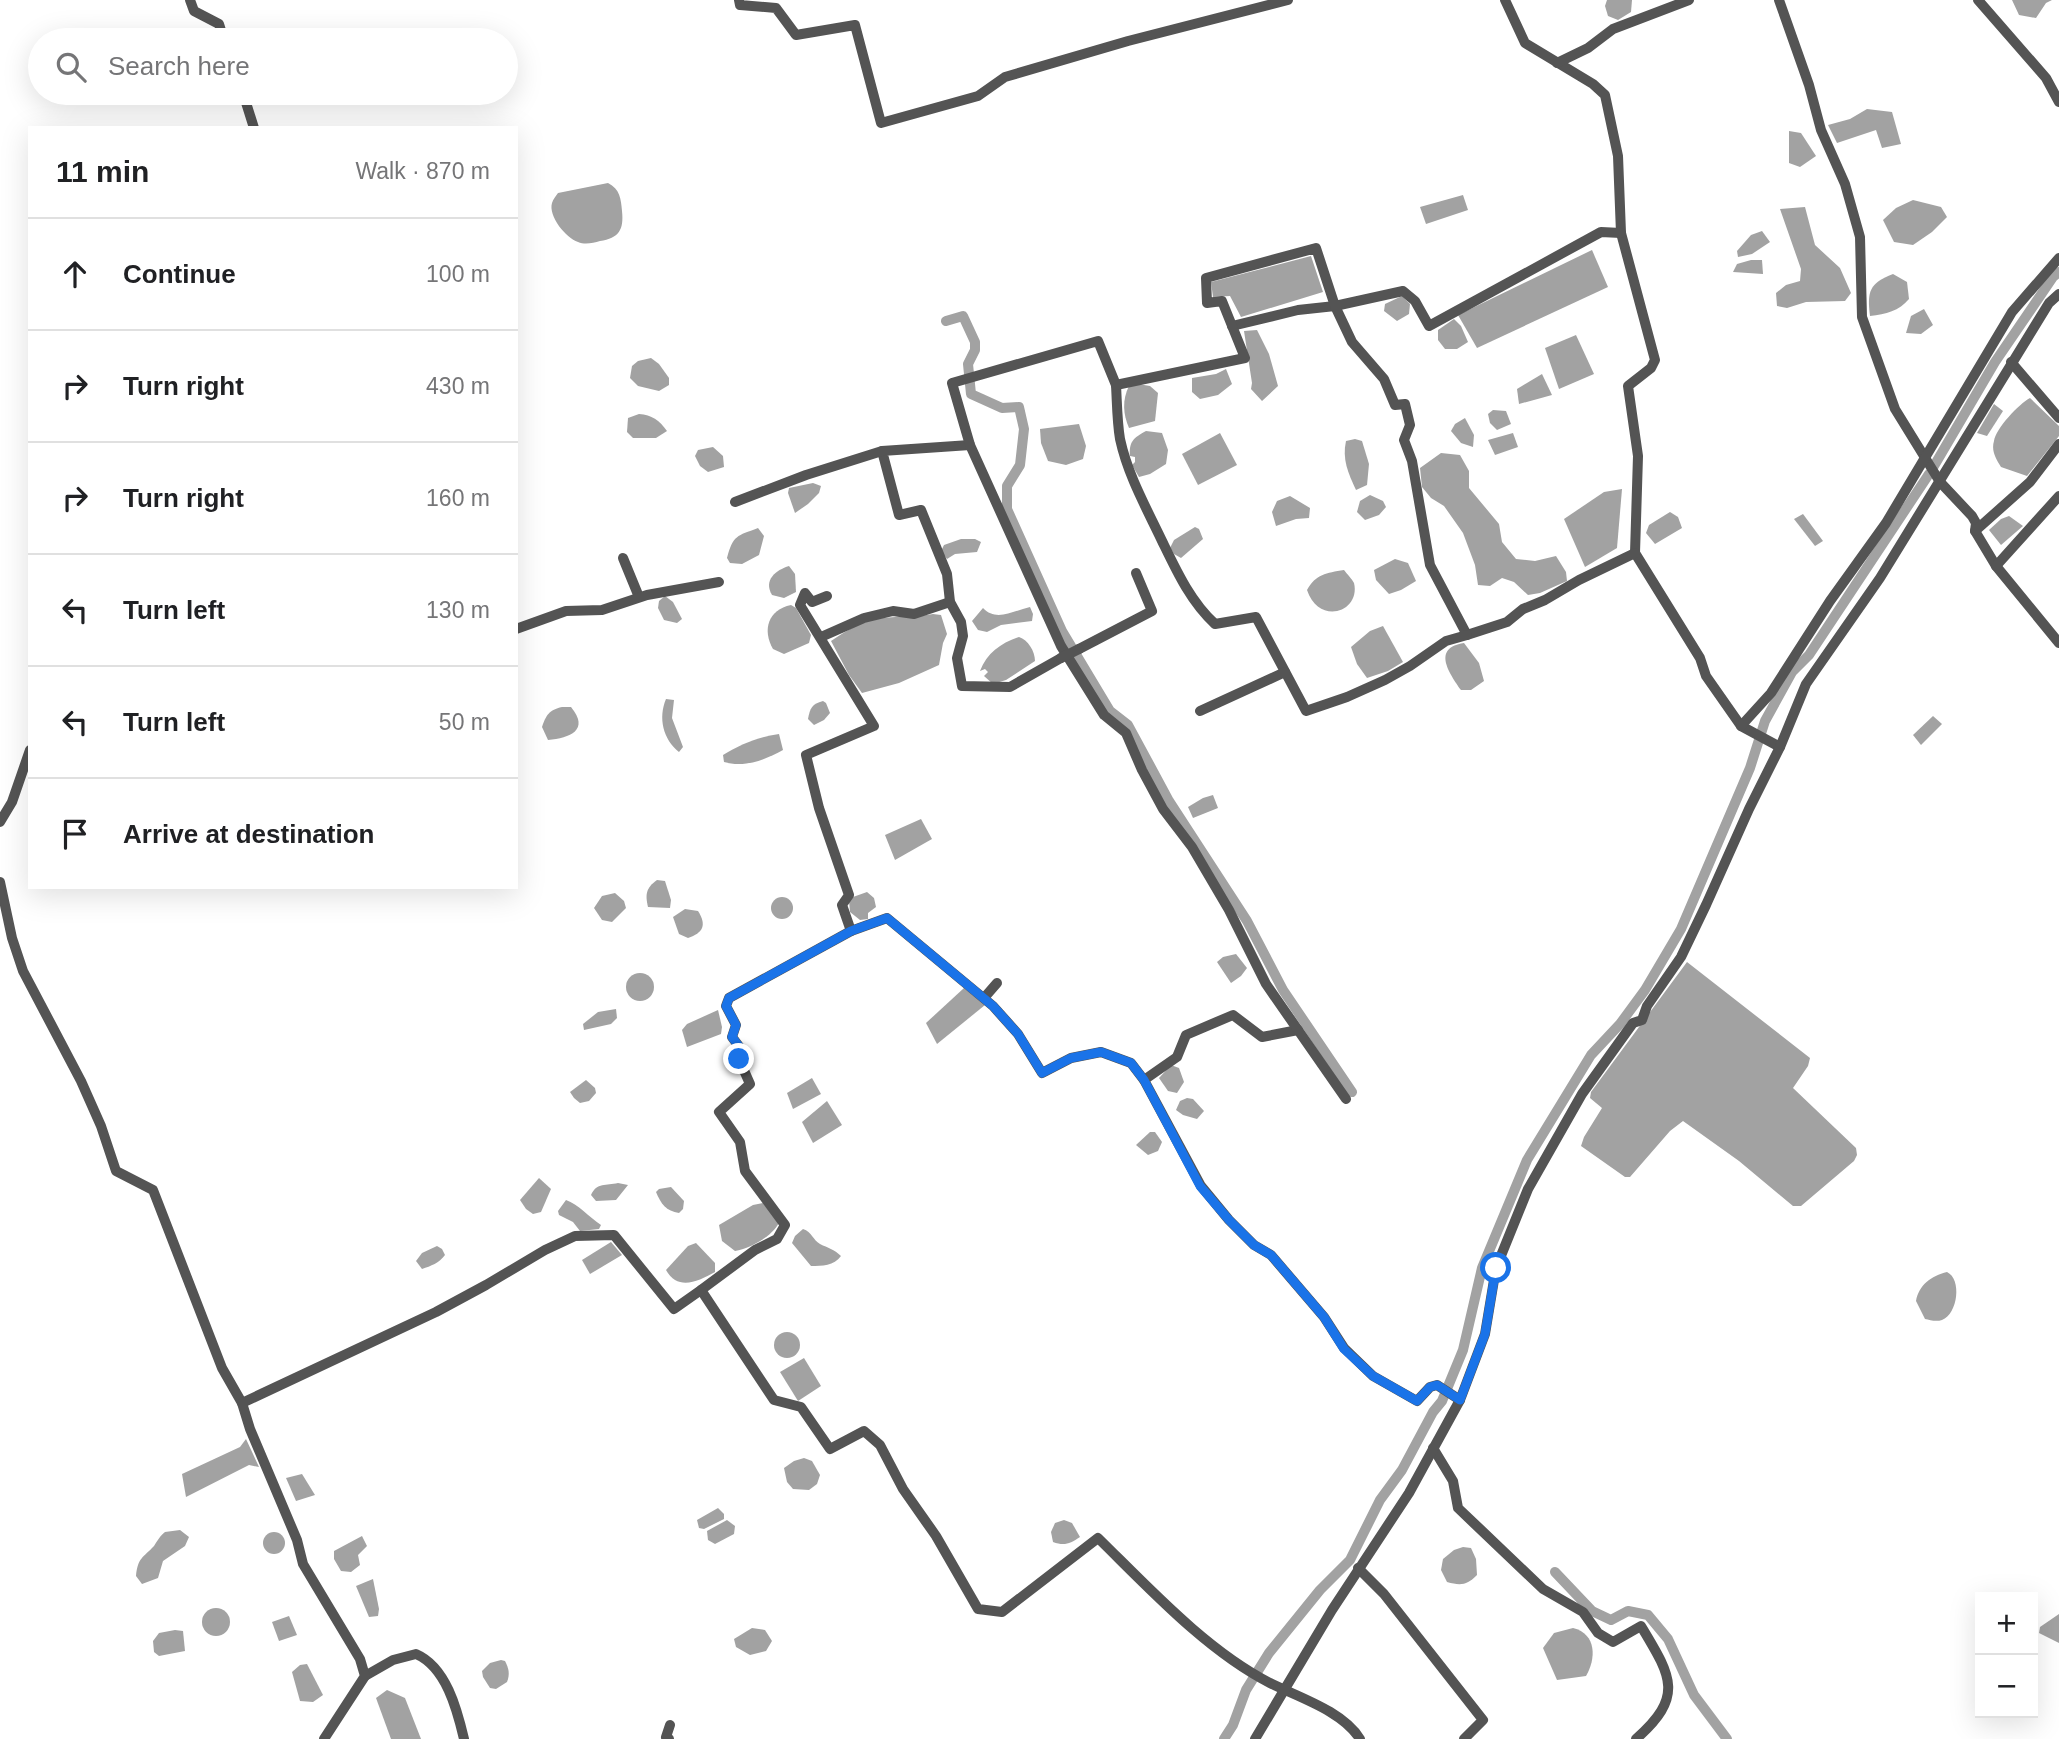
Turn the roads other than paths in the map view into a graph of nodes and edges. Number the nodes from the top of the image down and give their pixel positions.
1 (190, 0) edge
2 (739, 0) edge
3 (1288, 0) edge
4 (1505, 0) edge
5 (1689, 0) edge
6 (1779, 0) edge
7 (1978, 0) edge
8 (220, 28) edge
9 (1556, 64) junction
10 (2059, 102) edge
11 (247, 105) edge
12 (253, 126) edge
13 (1621, 233) junction
14 (2059, 258) edge
15 (2059, 294) edge
16 (1335, 306) junction
17 (1232, 326) junction
18 (2011, 362) junction
19 (1969, 384) junction
20 (1116, 385) junction
21 (1988, 399) junction
22 (2059, 418) edge
23 (2059, 443) edge
24 (970, 445) junction
25 (882, 452) junction
26 (1925, 459) junction
27 (1940, 482) junction
28 (2059, 496) edge
29 (735, 502) dead end
30 (1975, 531) junction
31 (1635, 553) junction
32 (623, 558) dead end
33 (1996, 566) junction
34 (1136, 573) dead end
35 (719, 582) dead end
36 (827, 596) dead end
37 (639, 597) junction
38 (950, 602) junction
39 (518, 628) edge
40 (1467, 635) junction
41 (821, 637) junction
42 (2059, 643) edge
43 (1285, 671) junction
44 (1200, 712) dead end
45 (1741, 726) junction
46 (1775, 744) junction
47 (28, 756) edge
48 (0, 822) edge
49 (0, 883) edge
50 (851, 931) junction
51 (997, 983) dead end
52 (984, 998) junction
53 (1298, 1030) junction
54 (1144, 1080) junction
55 (1346, 1099) dead end
56 (702, 1290) junction
57 (1458, 1399) junction
58 (242, 1403) junction
59 (1433, 1448) junction
60 (1358, 1568) junction
61 (365, 1676) junction
62 (1284, 1689) junction
63 (670, 1725) dead end
64 (324, 1739) edge
65 (464, 1739) edge
66 (668, 1739) edge
67 (1255, 1739) edge
68 (1360, 1739) edge
69 (1464, 1739) edge
70 (1636, 1739) edge

1 - 8 street
2 - 3 street
4 - 9 street
5 - 9 street
6 - 26 street
7 - 10 street
9 - 13 street
11 - 12 street
13 - 16 street
13 - 31 street
14 - 19 street
15 - 18 street
16 - 17 street
16 - 17 street
16 - 40 street
17 - 20 street
18 - 21 street
18 - 22 street
19 - 21 street
19 - 26 street
20 - 24 street
20 - 43 street
21 - 27 street
23 - 30 street
24 - 25 street
24 - 53 street
25 - 29 street
25 - 38 street
26 - 27 street
26 - 45 street
27 - 30 street
27 - 46 street
28 - 33 street
30 - 33 street
31 - 40 street
31 - 45 street
32 - 37 street
33 - 42 street
34 - 38 street, bridge
35 - 37 street
36 - 41 street
37 - 39 street
38 - 41 street
40 - 43 street
41 - 50 street
43 - 44 street
45 - 46 street
46 - 57 street
47 - 48 street
49 - 58 street
50 - 52 street
50 - 56 street
51 - 52 street
52 - 54 street
53 - 54 street
53 - 55 street
54 - 57 street
56 - 58 street
56 - 62 street
57 - 59 street
58 - 61 street
59 - 60 street
59 - 70 street
60 - 62 street
60 - 69 street
61 - 64 street
61 - 65 street
62 - 67 street
62 - 68 street
63 - 66 street

